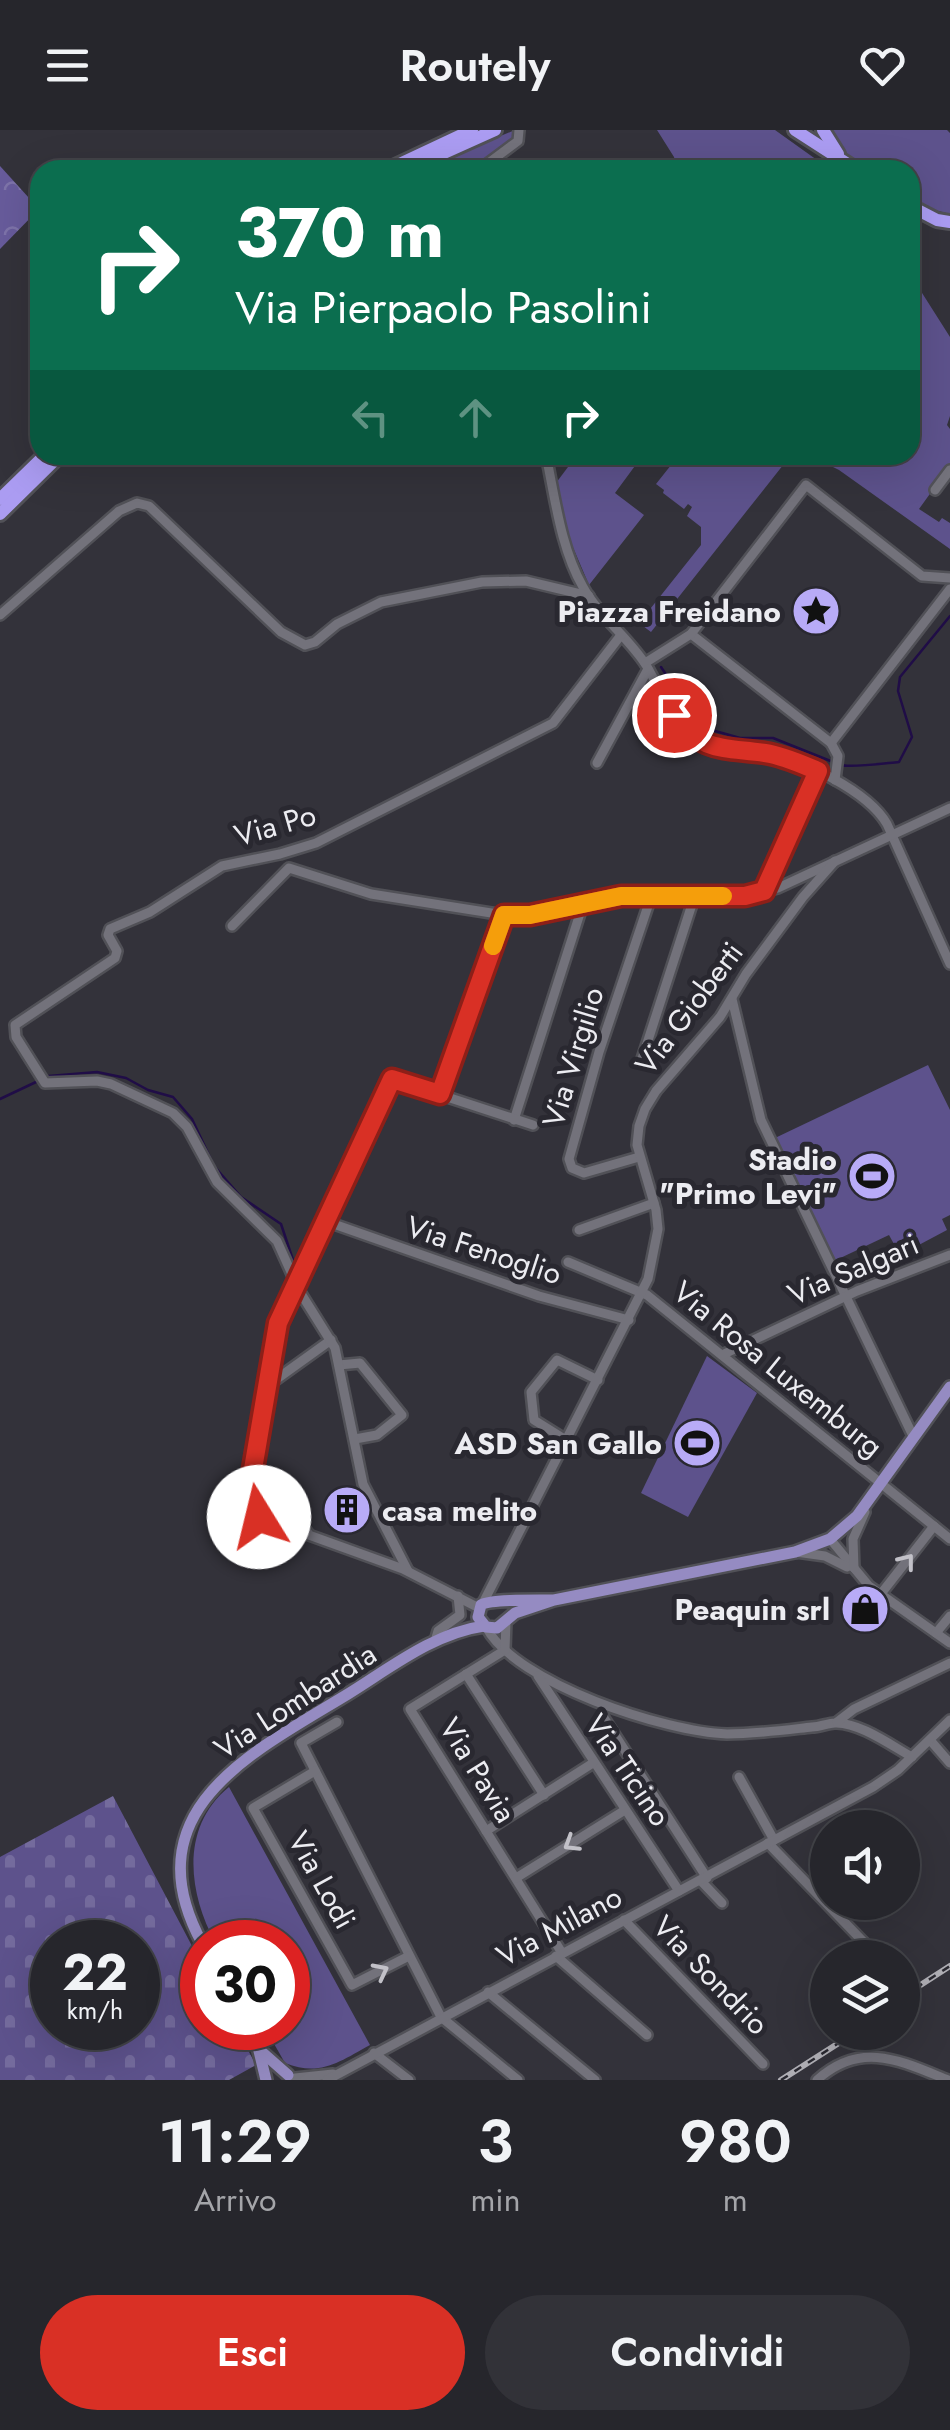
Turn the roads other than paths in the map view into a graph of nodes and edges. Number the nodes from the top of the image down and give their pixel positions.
1 (472, 130) edge
2 (519, 130) edge
3 (795, 130) edge
4 (823, 130) edge
5 (494, 131) edge
6 (408, 160) edge
7 (429, 160) edge
8 (492, 160) edge
9 (842, 160) joint
10 (920, 212) edge
11 (950, 222) edge
12 (35, 465) edge
13 (50, 465) edge
14 (548, 465) edge
15 (950, 470) edge
16 (935, 490) dead end
17 (0, 499) edge
18 (0, 514) edge
19 (950, 578) edge
20 (950, 589) edge
21 (589, 596) junction
22 (0, 615) edge
23 (690, 634) junction
24 (621, 635) junction
25 (646, 666) junction
26 (831, 743) junction
27 (597, 762) dead end
28 (818, 771) junction
29 (835, 780) junction
30 (950, 808) edge
31 (890, 835) junction
32 (835, 861) junction
33 (764, 891) junction
34 (652, 894) junction
35 (695, 896) junction
36 (583, 904) junction
37 (504, 915) junction
38 (232, 926) dead end
39 (950, 964) edge
40 (732, 999) junction
41 (641, 1062) dead end
42 (440, 1094) junction
43 (514, 1120) junction
44 (533, 1125) dead end
45 (639, 1157) junction
46 (654, 1204) junction
47 (326, 1221) junction
48 (579, 1230) dead end
49 (950, 1255) edge
50 (568, 1262) dead end
51 (297, 1283) junction
52 (642, 1292) junction
53 (847, 1296) junction
54 (629, 1320) junction
55 (332, 1340) junction
56 (722, 1355) junction
57 (339, 1365) junction
58 (598, 1380) junction
59 (267, 1386) junction
60 (950, 1387) edge
61 (914, 1438) junction
62 (355, 1439) junction
63 (566, 1440) junction
64 (254, 1463) junction
65 (878, 1489) junction
66 (934, 1526) junction
67 (310, 1536) junction
68 (830, 1539) junction
69 (950, 1539) edge
70 (794, 1552) junction
71 (408, 1571) junction
72 (854, 1571) junction
73 (500, 1572) junction
74 (880, 1595) junction
75 (458, 1596) junction
76 (554, 1600) junction
77 (502, 1602) junction
78 (480, 1608) junction
79 (950, 1616) edge
80 (506, 1621) junction
81 (485, 1627) junction
82 (936, 1633) junction
83 (441, 1638) junction
84 (950, 1643) edge
85 (505, 1650) junction
86 (950, 1663) edge
87 (466, 1674) junction
88 (538, 1675) junction
89 (604, 1718) dead end
90 (950, 1720) edge
91 (337, 1722) dead end
92 (837, 1722) junction
93 (930, 1740) junction
94 (912, 1757) junction
95 (593, 1763) junction
96 (950, 1763) edge
97 (315, 1771) junction
98 (739, 1776) dead end
99 (544, 1795) junction
100 (624, 1810) junction
101 (486, 1832) junction
102 (771, 1841) junction
103 (516, 1878) junction
104 (704, 1880) junction
105 (679, 1891) junction
106 (722, 1902) dead end
107 (192, 1920) edge
108 (624, 1920) junction
109 (862, 1940) edge
110 (559, 1954) junction
111 (409, 1956) junction
112 (488, 1992) junction
113 (442, 2017) junction
114 (647, 2035) dead end
115 (259, 2050) edge
116 (260, 2050) edge
117 (374, 2053) junction
118 (763, 2064) dead end
119 (331, 2077) edge
120 (294, 2078) edge
121 (267, 2080) edge
122 (408, 2080) edge
123 (518, 2080) edge
124 (595, 2080) edge
125 (816, 2080) edge
126 (948, 2080) edge

1 - 6 highway
2 - 8 street
3 - 9 highway
4 - 9 highway
5 - 7 highway
10 - 11 highway
12 - 17 highway
13 - 18 highway
14 - 21 street
15 - 16 street
19 - 23 street
20 - 26 street
21 - 22 street
21 - 24 street
23 - 25 street
23 - 26 street
24 - 25 street
24 - 51 street, Via Po
25 - 27 street
25 - 28 street
26 - 29 street
28 - 29 street
28 - 33 street
29 - 31 street
30 - 31 street
31 - 32 street
31 - 39 street
32 - 33 street
32 - 40 street, Via Gioberti
33 - 35 street
34 - 35 street
34 - 36 street
34 - 45 street, Via Virgilio
35 - 41 street
36 - 37 street
36 - 43 street
37 - 38 street
37 - 42 street
40 - 45 street, Via Gioberti
40 - 53 street
42 - 43 street
42 - 47 street
43 - 44 street
45 - 46 street, Via Gioberti
46 - 48 street
46 - 52 street, Via Gioberti
47 - 51 street
47 - 54 street, Via Fenoglio
49 - 53 street, Via Salgari
50 - 52 street
51 - 55 street
51 - 59 street
52 - 54 street, Via Gioberti
52 - 56 street, Via Rosa Luxemburg
53 - 56 street, Via Salgari
53 - 61 street
54 - 58 street, Via Gioberti
55 - 57 street
55 - 59 street
56 - 65 street, Via Rosa Luxemburg
57 - 62 street
57 - 62 street
58 - 63 street, Via Gioberti
58 - 63 street
59 - 64 street
60 - 61 main road
61 - 65 main road
62 - 71 street
63 - 73 street, Via Gioberti
64 - 67 street
64 - 67 street
65 - 66 street, Via Rosa Luxemburg
65 - 68 main road
65 - 72 street
66 - 69 street, Via Rosa Luxemburg
74 -> 66 street
67 - 71 street
68 - 70 main road
68 - 72 street
70 - 72 street
70 - 76 main road
71 - 75 street
72 - 74 street
73 - 77 street
73 - 78 street, Via Gioberti
74 - 82 street
75 - 78 street
75 - 83 street
76 - 77 main road
76 - 80 main road
77 - 78 main road
77 - 80 main road
78 - 81 main road
78 - 83 main road, Via Lombardia
79 - 82 street
80 - 81 main road
80 - 85 street
81 - 83 main road, Via Lombardia
81 - 85 street
82 - 84 street
83 - 107 main road, Via Lombardia
85 - 87 street, Via Pavia
85 - 88 street
86 - 92 street
87 - 99 street
87 - 101 street, Via Pavia
88 - 92 street
88 - 95 street, Via Ticino
89 - 104 street
90 - 93 street, Via Milano
91 - 97 street, Via Lodi
92 - 94 street
93 - 94 street, Via Milano
93 - 96 street
94 - 102 street, Via Milano
95 - 99 street
95 - 100 street, Via Ticino
97 - 111 street, Via Lodi
97 -> 111 street, Via Lodi
98 - 102 street
99 - 101 street
100 -> 103 street
100 - 105 street, Via Ticino
101 - 103 street, Via Pavia
102 - 104 street, Via Milano
102 - 109 street
103 - 110 street, Via Pavia
104 - 105 street, Via Milano
104 - 106 street
105 - 108 street, Via Milano
108 - 110 street, Via Milano
108 - 118 street, Via Sondrio
110 - 112 street, Via Milano
110 - 114 street, Via Pavia
111 - 113 street, Via Lodi
112 - 113 street, Via Milano
112 - 124 street
113 - 117 street, Via Milano
113 - 123 street
115 - 121 main road
116 - 120 main road
117 - 119 street, Via Milano
117 - 122 street
119 - 120 street, Via Milano
120 - 121 main road, Via Milano
125 - 126 street

